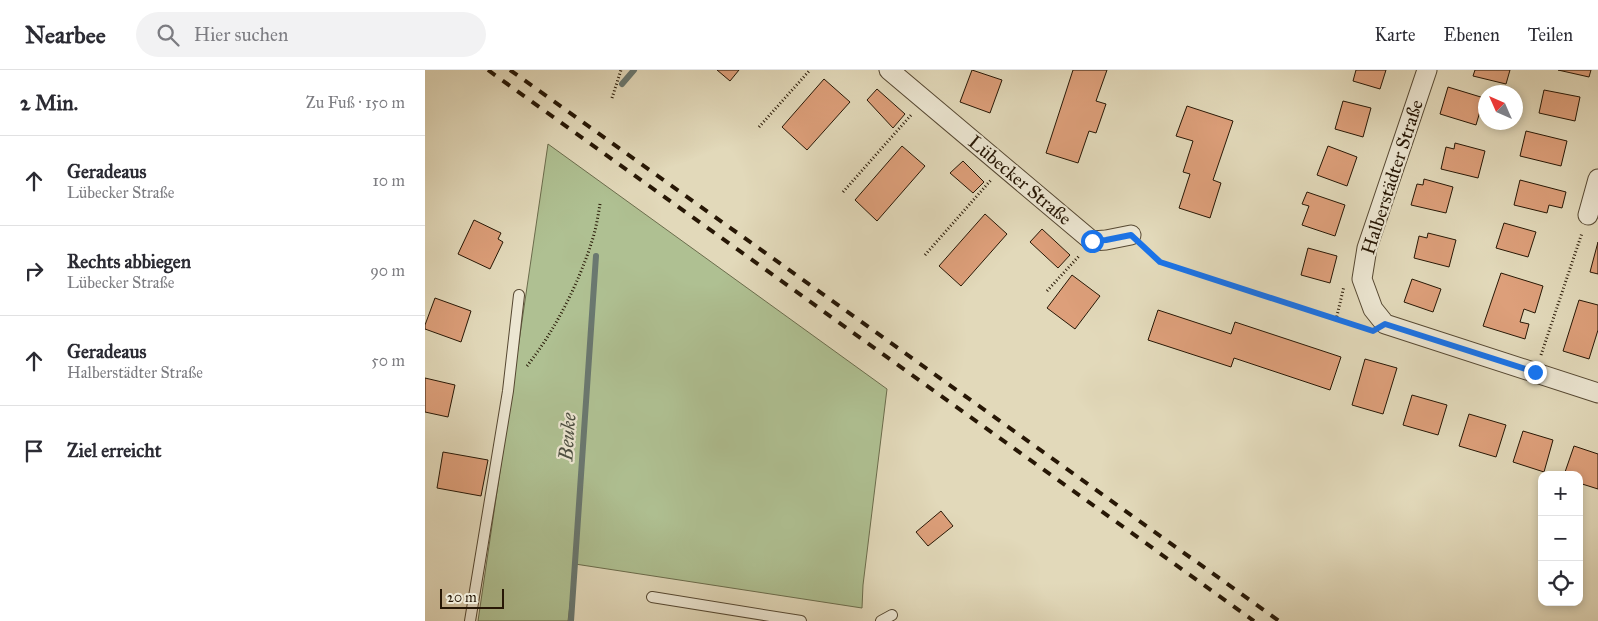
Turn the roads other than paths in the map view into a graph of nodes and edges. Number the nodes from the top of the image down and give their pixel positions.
1 (889, 70) edge
2 (1427, 70) edge
3 (1598, 178) edge
4 (1588, 215) road end
5 (1131, 235) road end
6 (519, 295) dead end
7 (1598, 393) edge
8 (652, 597) dead end
9 (891, 615) dead end
10 (469, 621) edge
11 (801, 621) edge
12 (881, 621) edge

1 - 5 street, Lübecker Straße
2 - 7 street, Halberstädter Straße
3 - 4 street
6 - 10 lane
8 - 11 lane
9 - 12 lane

